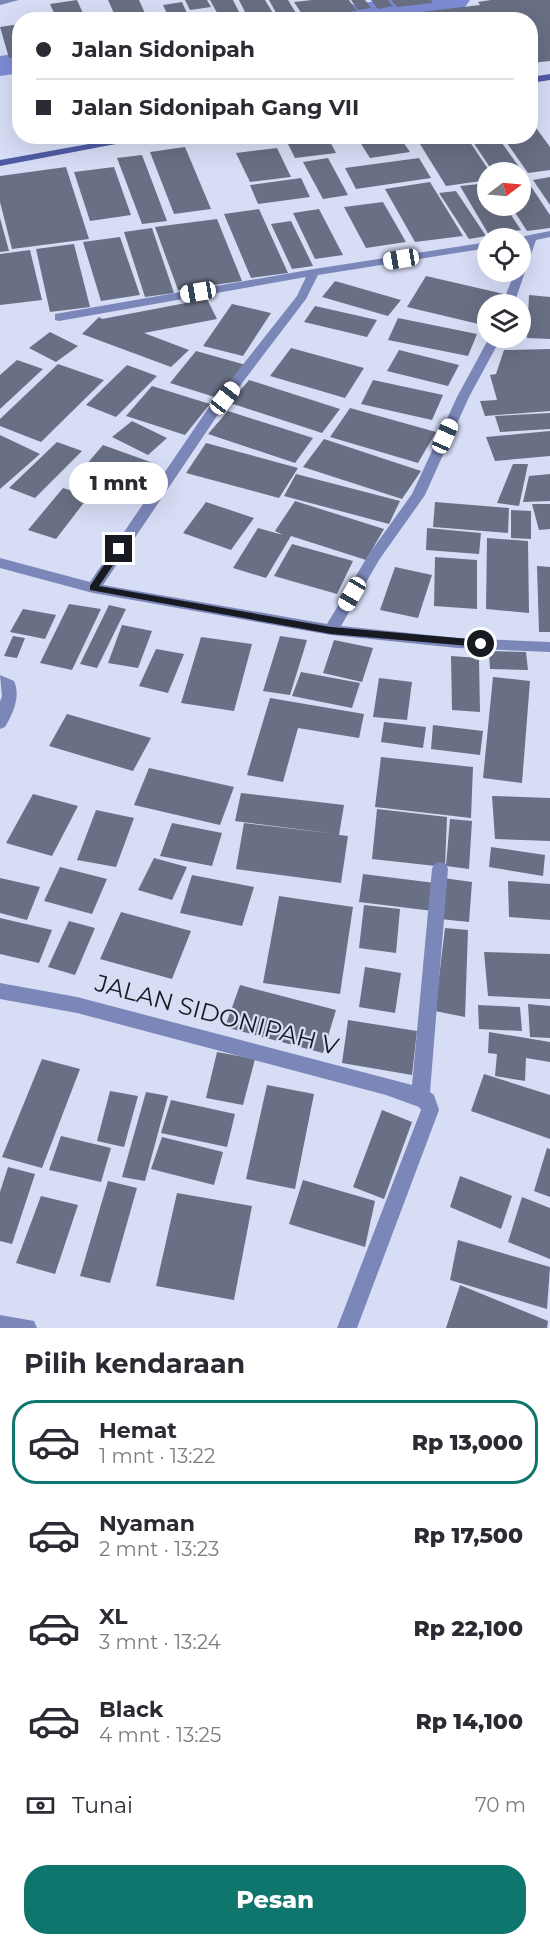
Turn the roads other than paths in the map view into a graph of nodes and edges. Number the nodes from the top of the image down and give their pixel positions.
1 (14, 0) edge
2 (0, 2) edge
3 (106, 144) edge
4 (0, 162) edge
5 (550, 234) edge
6 (531, 238) edge
7 (477, 247) edge
8 (314, 272) junction
9 (59, 317) dead end
10 (490, 348) edge
11 (0, 563) edge
12 (93, 588) junction
13 (331, 630) junction
14 (550, 647) edge
15 (4, 683) edge
16 (0, 723) edge
17 (440, 869) dead end
18 (0, 991) edge
19 (420, 1096) junction
20 (0, 1325) edge
21 (27, 1328) edge
22 (347, 1328) edge

1 - 2 street
3 - 4 street
5 - 6 street
7 - 8 street
8 - 9 street
8 - 12 street
10 - 13 street
11 - 12 street
12 - 13 street
13 - 14 street
15 - 16 street
17 - 19 street
18 - 19 street, JALAN SIDONIPAH V
19 - 22 street
20 - 21 street

